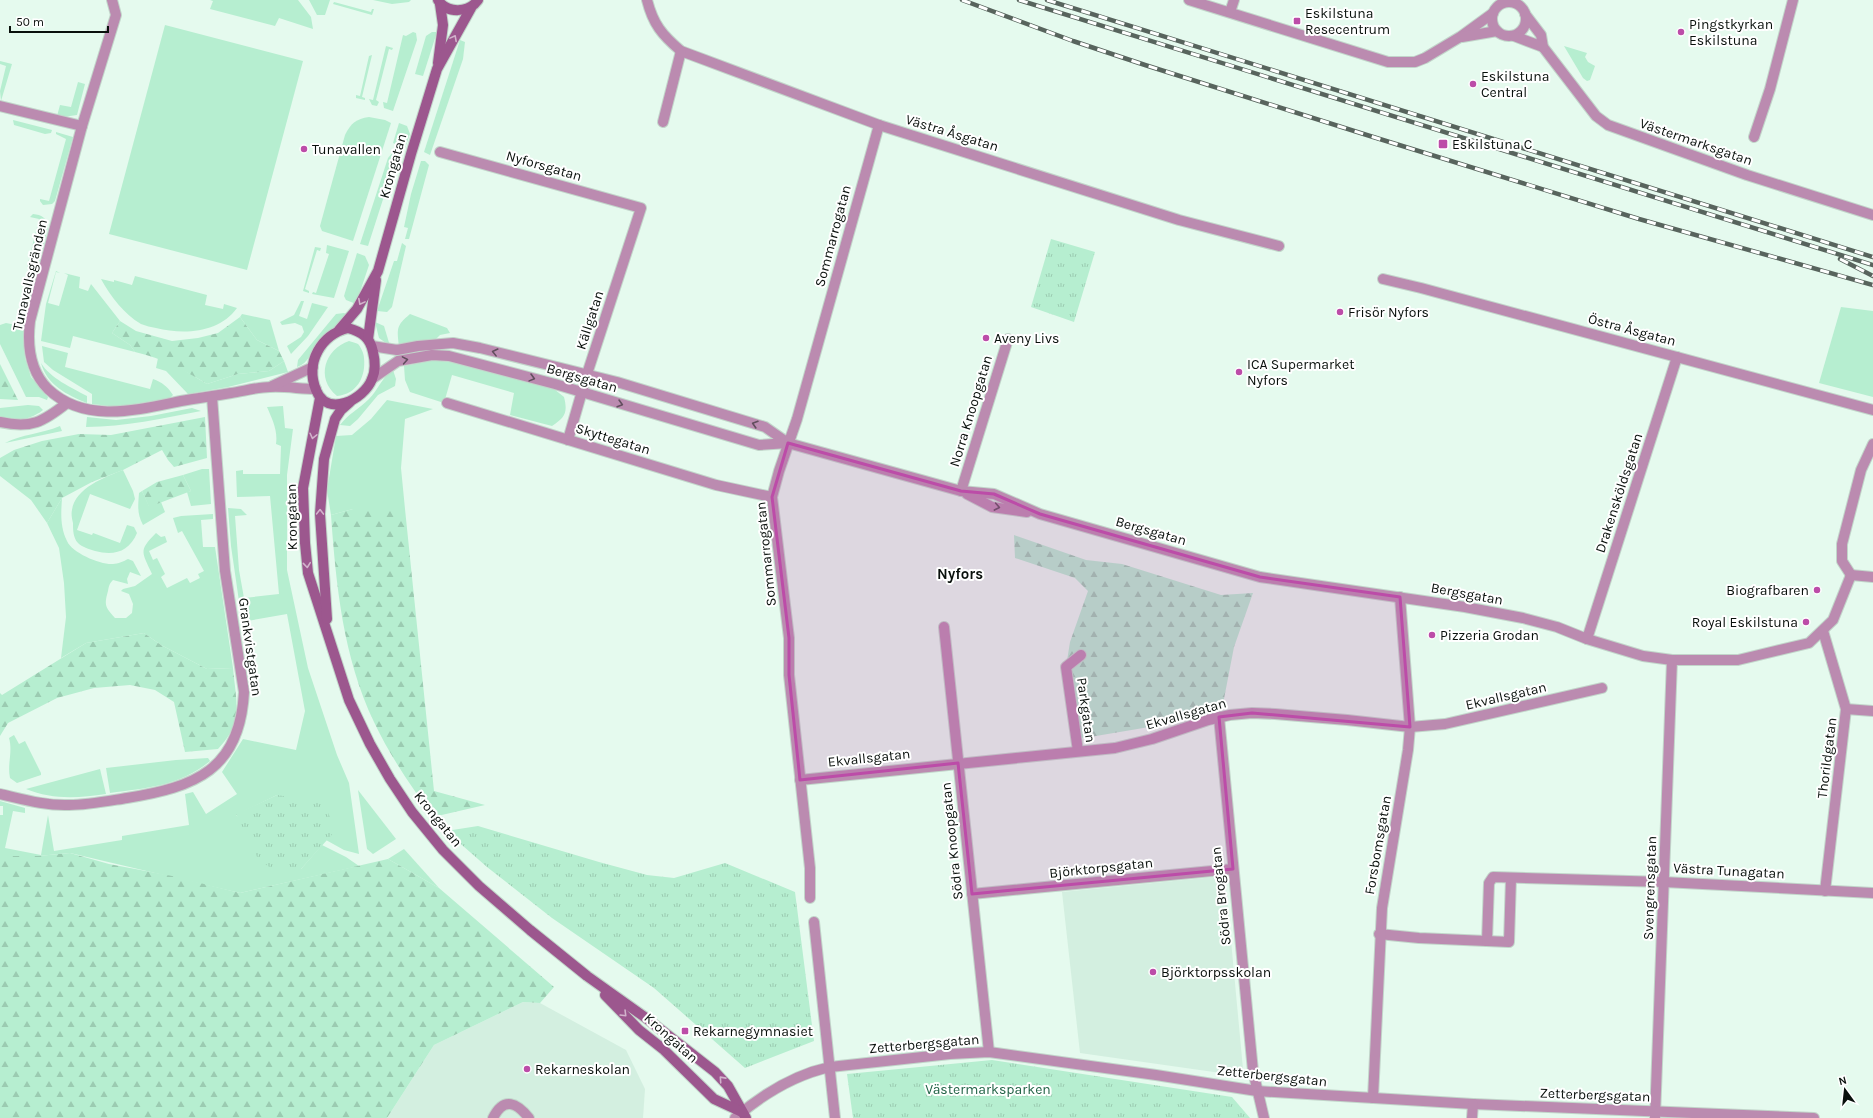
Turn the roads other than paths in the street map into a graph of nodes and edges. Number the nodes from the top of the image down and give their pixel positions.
1 (112, 0) edge
2 (478, 0) edge
3 (647, 0) edge
4 (1189, 0) edge
5 (1234, 0) edge
6 (1793, 0) edge
7 (1504, 1) edge
8 (439, 2) edge
9 (1523, 7) edge
10 (471, 8) junction
11 (1230, 12) junction
12 (1493, 13) junction
13 (1497, 31) junction
14 (1514, 36) junction
15 (1460, 37) junction
16 (1543, 47) junction
17 (681, 51) junction
18 (437, 69) junction
19 (0, 106) edge
20 (663, 122) dead end
21 (878, 125) junction
22 (82, 126) junction
23 (1754, 137) dead end
24 (440, 152) dead end
25 (641, 208) joint
26 (1873, 215) edge
27 (1279, 246) dead end
28 (378, 270) junction
29 (1383, 279) dead end
30 (339, 330) junction
31 (1008, 339) dead end
32 (370, 343) junction
33 (1677, 357) junction
34 (313, 367) junction
35 (587, 374) junction
36 (372, 379) junction
37 (270, 387) junction
38 (582, 392) junction
39 (318, 394) junction
40 (212, 396) junction
41 (350, 402) junction
42 (67, 403) junction
43 (447, 403) dead end
44 (1873, 410) edge
45 (0, 422) edge
46 (568, 440) junction
47 (788, 443) junction
48 (1873, 444) edge
49 (961, 491) junction
50 (772, 497) junction
51 (1851, 575) junction
52 (1873, 577) edge
53 (1400, 597) junction
54 (944, 627) dead end
55 (1823, 631) junction
56 (328, 635) junction
57 (1587, 639) junction
58 (1081, 655) dead end
59 (1672, 660) junction
60 (1602, 688) dead end
61 (1846, 709) junction
62 (1873, 712) edge
63 (1219, 717) junction
64 (1410, 727) junction
65 (1078, 751) junction
66 (958, 763) junction
67 (800, 780) junction
68 (0, 794) edge
69 (1233, 869) junction
70 (1511, 878) junction
71 (1664, 882) junction
72 (1825, 891) junction
73 (1873, 893) edge
74 (972, 894) junction
75 (810, 898) dead end
76 (814, 922) dead end
77 (1379, 934) junction
78 (1487, 941) junction
79 (587, 976) junction
80 (989, 1052) junction
81 (830, 1067) junction
82 (1257, 1091) junction
83 (1373, 1098) junction
84 (1473, 1104) junction
85 (1656, 1115) edge
86 (741, 1116) edge
87 (493, 1118) edge
88 (529, 1118) edge
89 (835, 1118) edge
90 (1264, 1118) edge
91 (1472, 1118) edge
92 (1814, 1118) edge

1 - 22 street, Tunavallsgränden
2 - 10 street, Krongatan
3 - 17 street, Västra Åsgatan
4 - 11 street
5 - 11 street
6 - 23 street
7 - 9 street
7 - 12 street
8 - 10 street
8 - 18 street, Krongatan
9 - 14 street
9 - 16 street, Västermarksgatan
18 -> 10 street, Krongatan
11 - 15 street
12 - 13 street
12 - 15 street
13 - 14 street
13 - 15 street
14 - 16 street
16 - 26 street, Västermarksgatan
17 - 20 street
17 - 21 street, Västra Åsgatan
18 - 28 street, Krongatan
19 - 22 street
21 - 27 street, Västra Åsgatan
21 - 47 street, Sommarrogatan
22 - 42 street, Tunavallsgränden
24 - 25 street, Nyforsgatan
25 - 35 street, Källgatan
28 -> 30 street, Krongatan
28 - 32 street, Krongatan
29 - 33 street, Östra Åsgatan
30 - 32 street
30 - 34 street
31 - 49 street, Norra Knoopgatan
35 -> 32 street, Bergsgatan
32 - 36 street
33 - 44 street, Östra Åsgatan
33 - 57 street, Drakensköldsgatan
34 - 37 street, Tunavallsgränden
34 - 39 street
35 - 38 street, Källgatan
47 -> 35 street, Bergsgatan
36 -> 38 street, Bergsgatan
36 - 41 street
37 - 39 street, Tunavallsgränden
37 - 40 street, Tunavallsgränden
38 - 46 street, Källgatan
38 -> 47 street, Bergsgatan
39 - 41 street
39 -> 56 street, Krongatan
40 - 42 street, Tunavallsgränden
40 - 68 street, Grankvistgatan
56 -> 41 street, Krongatan
42 - 45 street
43 - 46 street, Skyttegatan
46 - 50 street, Skyttegatan
47 - 49 street, Bergsgatan
47 - 50 street, Sommarrogatan
48 - 51 street
49 - 53 street, Bergsgatan
50 - 67 street, Sommarrogatan
51 - 52 street
51 - 55 street, Bergsgatan
53 - 57 street, Bergsgatan
53 - 64 street, Forsbomsgatan
54 - 66 street, Södra Knoopgatan
55 - 59 street, Bergsgatan
55 - 61 street, Thorildgatan
56 - 79 street, Krongatan
57 - 59 street, Bergsgatan
58 - 65 street, Parkgatan
59 - 71 street, Svengrensgatan
60 - 64 street, Ekvallsgatan
61 - 62 street
61 - 72 street, Thorildgatan
63 - 64 street, Ekvallsgatan
63 - 65 street, Ekvallsgatan
63 - 69 street, Södra Brogatan
64 - 77 street, Forsbomsgatan
65 - 66 street, Ekvallsgatan
66 - 67 street, Ekvallsgatan
66 - 74 street, Södra Knoopgatan
67 - 75 street, Sommarrogatan
69 - 74 street, Björktorpsgatan
69 - 82 street, Södra Brogatan
70 - 71 street, Västra Tunagatan
70 - 78 street, Västra Tunagatan
70 - 78 street
71 - 72 street, Västra Tunagatan
71 - 85 street, Svengrensgatan
72 - 73 street, Västra Tunagatan
74 - 80 street, Södra Knoopgatan
76 - 81 street
77 - 78 street
77 - 83 street, Forsbomsgatan
79 -> 86 street, Krongatan
86 -> 79 street, Krongatan
80 - 81 street, Zetterbergsgatan
80 - 82 street, Zetterbergsgatan
81 - 86 street, Zetterbergsgatan
81 - 89 street
82 - 83 street, Zetterbergsgatan
82 - 90 street, Södra Brogatan
83 - 84 street, Zetterbergsgatan
84 - 85 street, Zetterbergsgatan
84 - 91 street
85 - 92 street, Zetterbergsgatan
87 - 88 street

